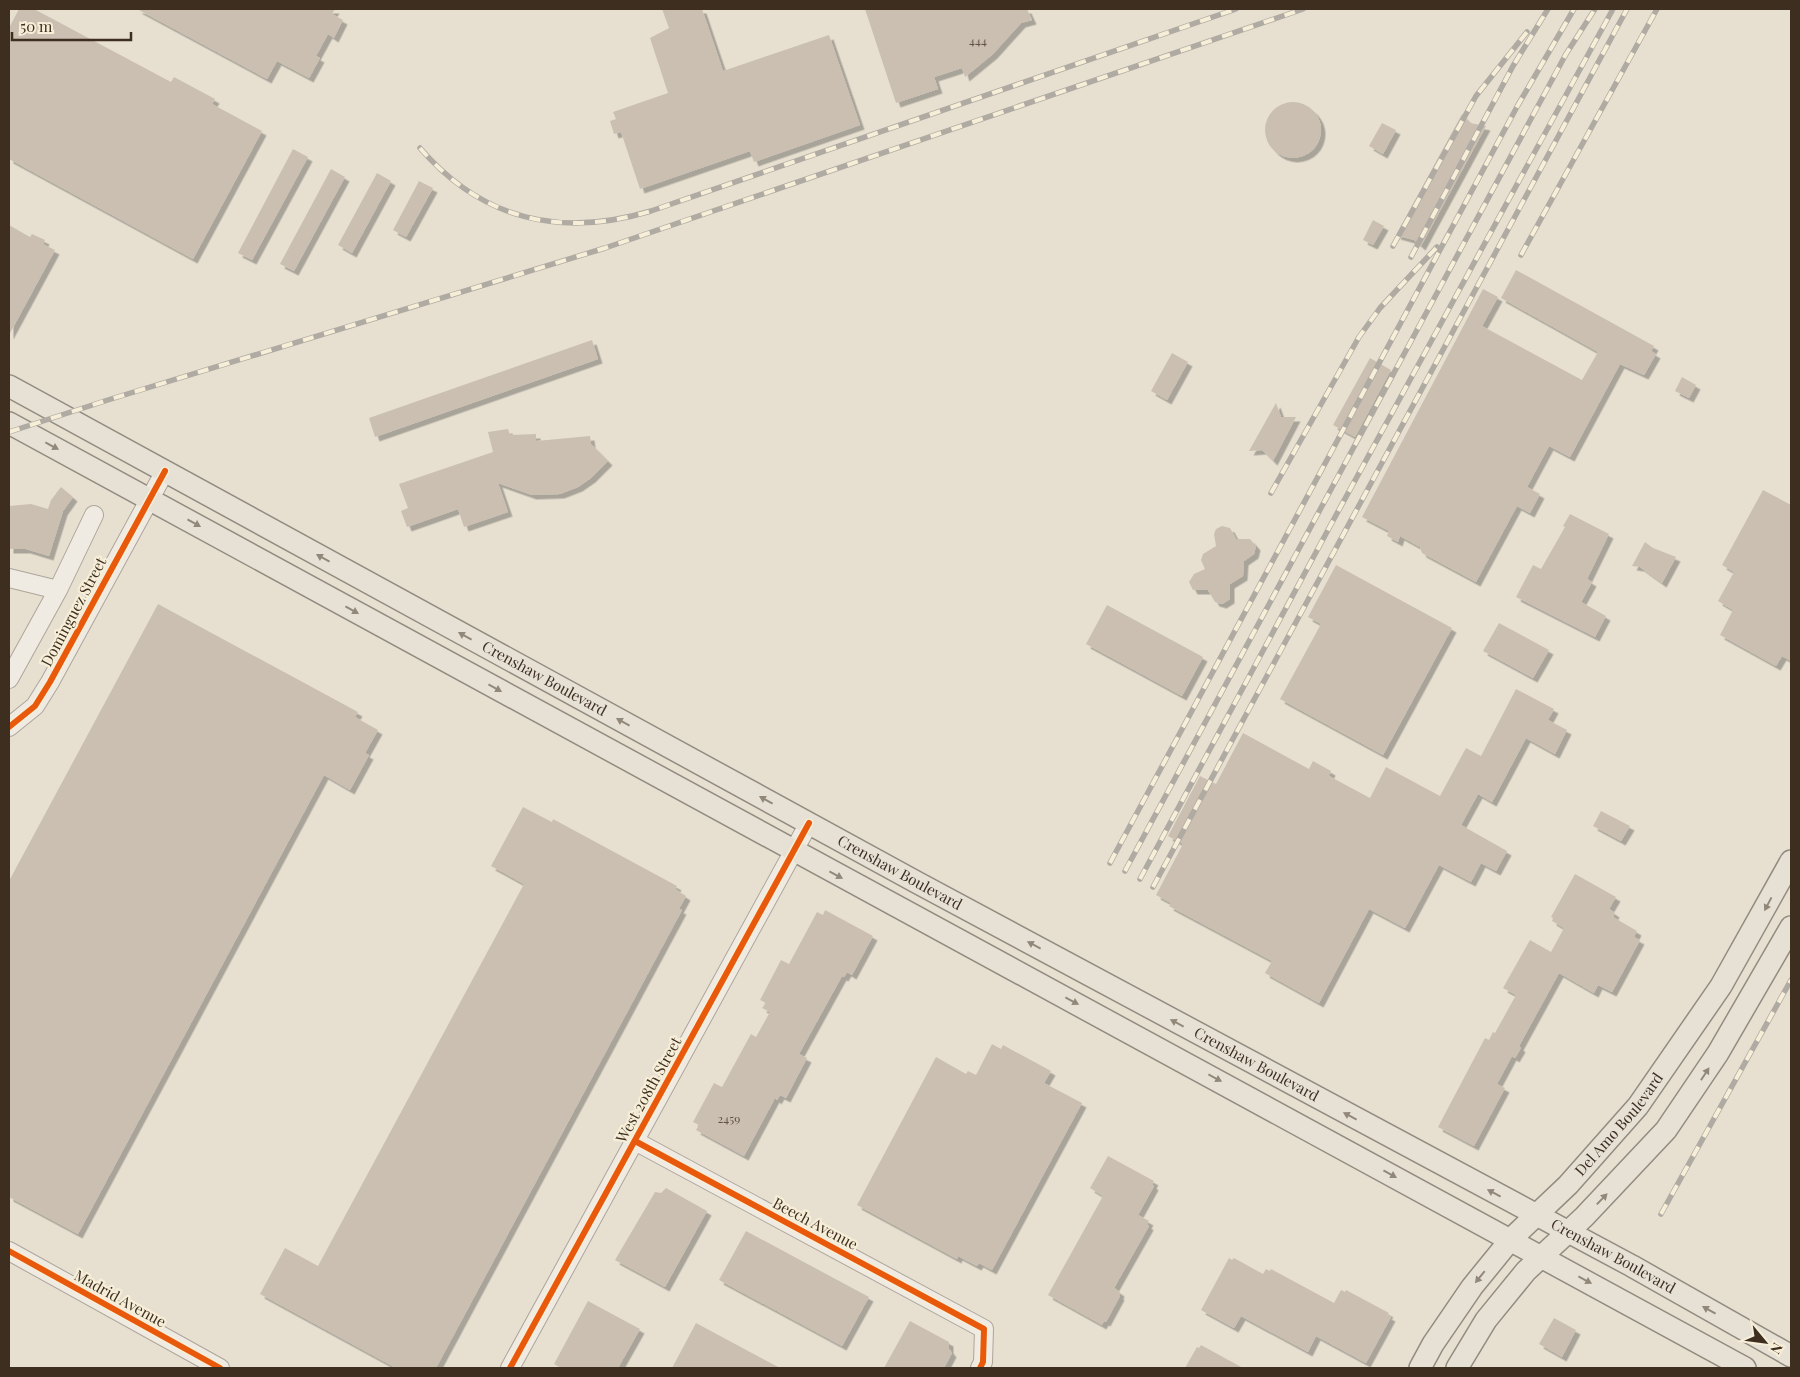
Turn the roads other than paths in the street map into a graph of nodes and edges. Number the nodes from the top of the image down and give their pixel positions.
1 (9, 386) edge
2 (9, 422) edge
3 (165, 472) junction
4 (150, 499) junction
5 (94, 515) dead end
6 (9, 578) edge
7 (58, 590) junction
8 (9, 679) edge
9 (9, 727) edge
10 (809, 823) junction
11 (793, 851) junction
12 (1791, 861) edge
13 (1791, 927) edge
14 (635, 1141) junction
15 (1537, 1216) junction
16 (1567, 1233) junction
17 (1511, 1239) junction
18 (9, 1251) edge
19 (1542, 1257) junction
20 (1791, 1356) edge
21 (220, 1368) edge
22 (510, 1368) edge
23 (980, 1368) edge
24 (1420, 1368) edge
25 (1458, 1368) edge
26 (1745, 1368) edge

1 - 3 main road, Crenshaw Boulevard
2 -> 4 main road, Crenshaw Boulevard
3 - 4 street, Dominguez Street
10 -> 3 main road, Crenshaw Boulevard
4 - 9 street, Dominguez Street
4 -> 11 main road, Crenshaw Boulevard
5 - 7 street, Dominguez Street
6 - 7 street
7 - 8 street, Dominguez Street
10 - 11 street, West 208th Street
15 -> 10 main road, Crenshaw Boulevard
11 - 14 street, West 208th Street
11 -> 17 main road, Crenshaw Boulevard
12 -> 15 main road, Del Amo Boulevard
16 -> 13 main road
14 - 22 street, West 208th Street
14 - 23 street, Beech Avenue
15 - 16 main road, Crenshaw Boulevard
15 - 17 main road, Del Amo Boulevard
16 - 19 main road
20 -> 16 main road, Crenshaw Boulevard
17 - 19 main road, Crenshaw Boulevard
17 -> 24 main road, Del Amo Boulevard
18 - 21 street, Madrid Avenue
19 - 25 main road
19 -> 26 main road, Crenshaw Boulevard

